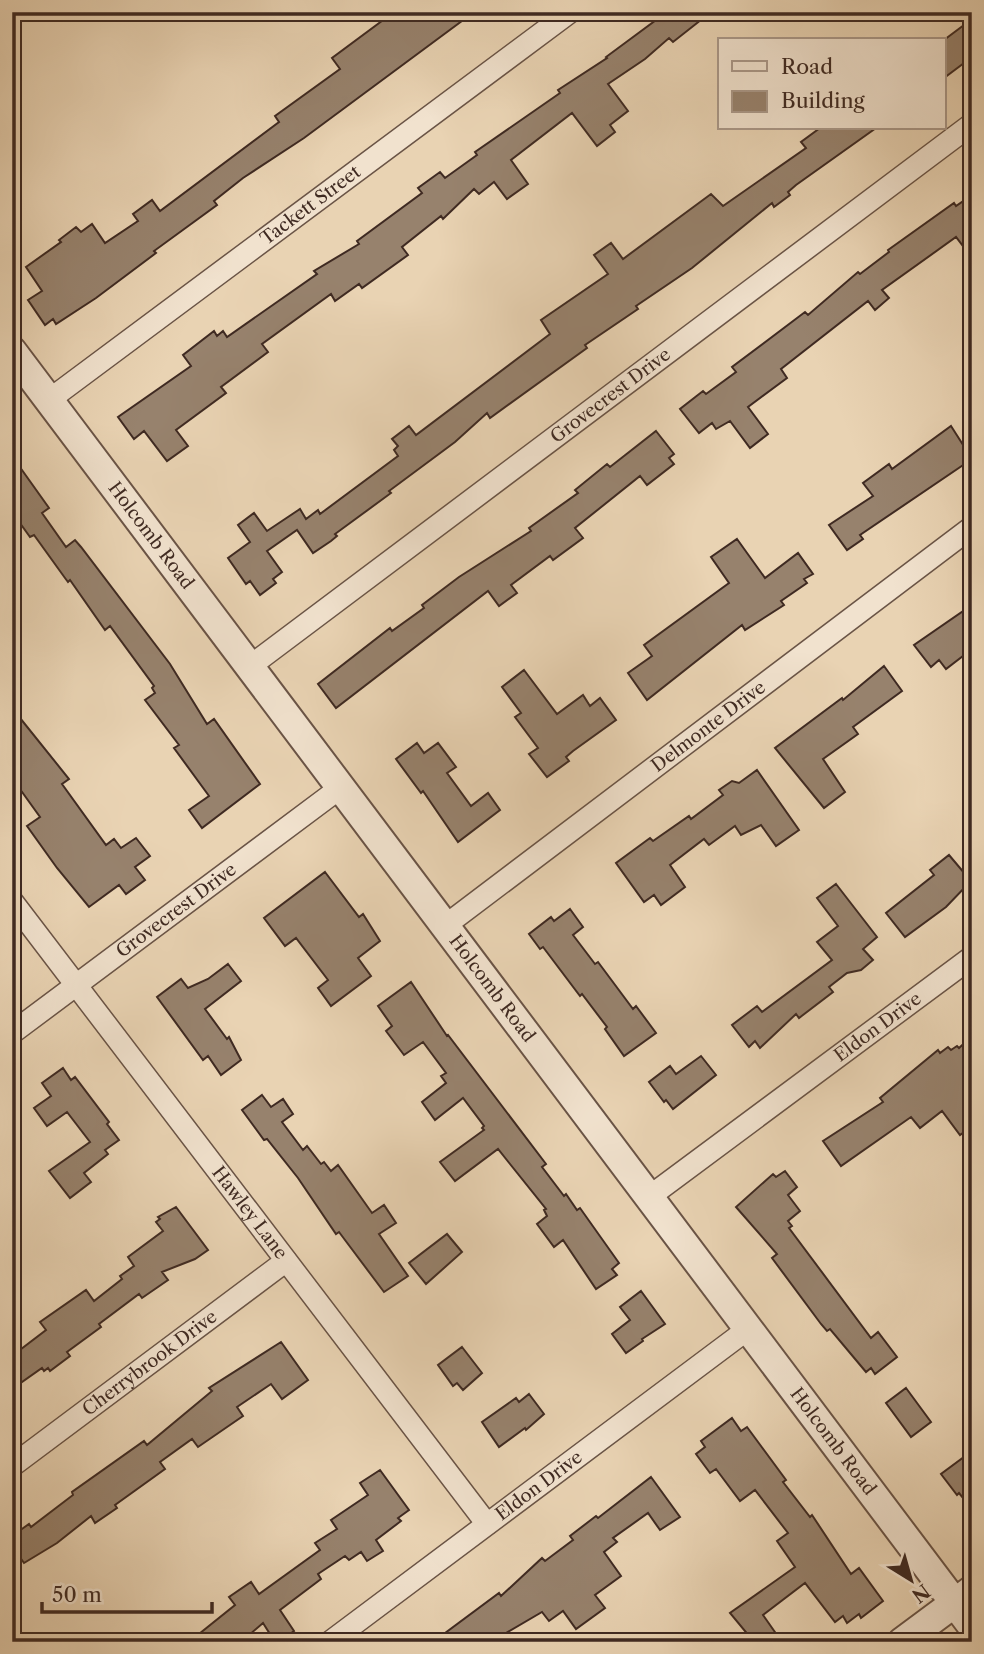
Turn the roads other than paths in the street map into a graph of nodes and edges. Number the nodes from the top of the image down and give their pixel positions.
1 (570, 12) edge
2 (972, 124) edge
3 (12, 351) edge
4 (49, 400) junction
5 (972, 527) edge
6 (249, 667) junction
7 (340, 788) junction
8 (12, 901) edge
9 (446, 925) junction
10 (972, 957) edge
11 (76, 986) junction
12 (12, 1033) edge
13 (649, 1197) junction
14 (286, 1261) junction
15 (748, 1329) junction
16 (12, 1465) edge
17 (487, 1524) junction
18 (963, 1597) edge
19 (972, 1626) edge
20 (330, 1642) edge
21 (902, 1642) edge

1 - 4 street, Tackett Street
2 - 6 street, Grovecrest Drive
3 - 4 street, Holcomb Road
4 - 6 street, Holcomb Road
5 - 9 street, Delmonte Drive
6 - 7 street, Holcomb Road
7 - 9 street, Holcomb Road
7 - 11 street, Grovecrest Drive
8 - 11 street, Hawley Lane
9 - 13 street, Holcomb Road
10 - 13 street, Eldon Drive
11 - 12 street, Grovecrest Drive
11 - 14 street, Hawley Lane
13 - 15 street, Holcomb Road
14 - 16 street, Cherrybrook Drive
14 - 17 street, Hawley Lane
15 - 17 street, Eldon Drive
15 - 18 street, Holcomb Road
17 - 20 street, Eldon Drive
18 - 19 street, Holcomb Road
18 - 21 street

